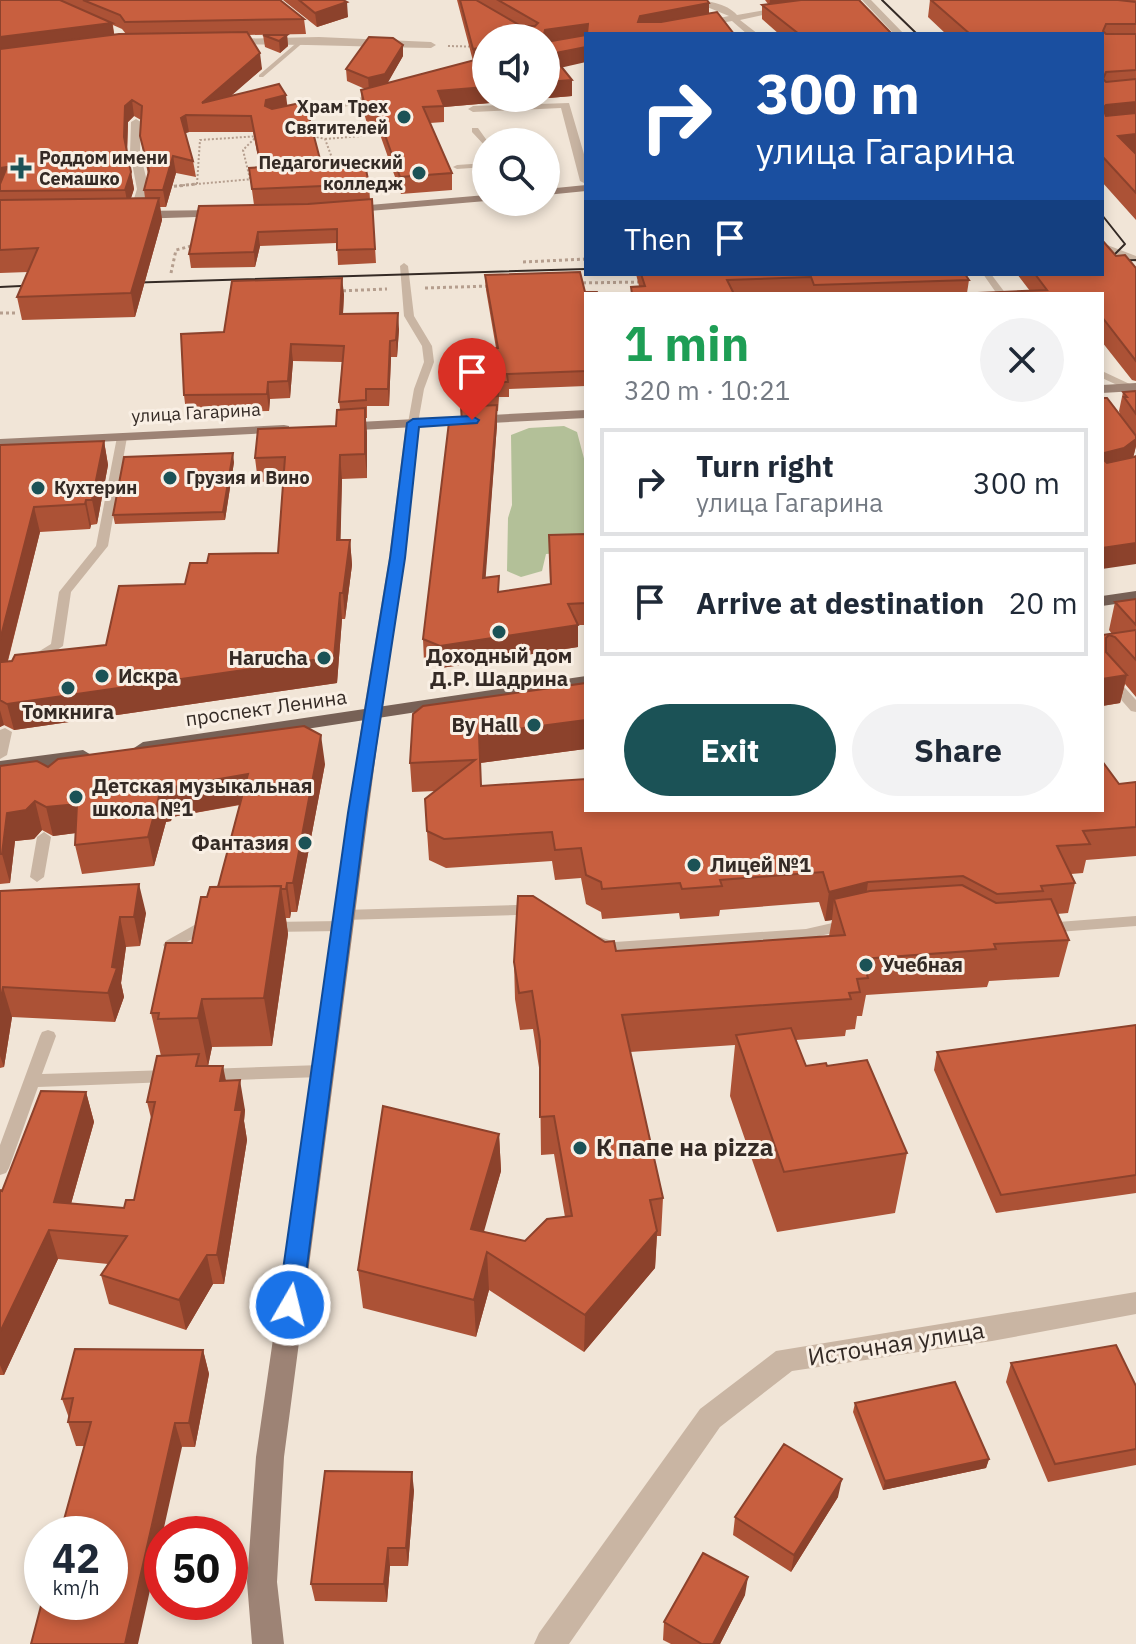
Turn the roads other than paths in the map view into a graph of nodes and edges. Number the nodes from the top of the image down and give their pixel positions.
1 (694, 0) edge
2 (866, 0) edge
3 (854, 2) edge
4 (801, 7) edge
5 (735, 17) junction
6 (308, 28) edge
7 (656, 32) edge
8 (750, 32) edge
9 (897, 32) edge
10 (303, 40) junction
11 (319, 40) junction
12 (212, 42) edge
13 (431, 45) road end
14 (261, 76) edge
15 (396, 92) edge
16 (560, 105) edge
17 (273, 119) edge
18 (136, 122) edge
19 (472, 166) edge
20 (457, 167) dead end
21 (584, 174) edge
22 (584, 188) edge
23 (560, 191) edge
24 (472, 199) edge
25 (339, 210) edge
26 (230, 213) edge
27 (119, 215) edge
28 (135, 215) junction
29 (1104, 247) edge
30 (1136, 259) edge
31 (404, 266) dead end
32 (1104, 375) edge
33 (1133, 388) edge
34 (1104, 389) edge
35 (584, 414) edge
36 (413, 423) junction
37 (332, 427) edge
38 (300, 429) edge
39 (122, 437) junction
40 (0, 443) edge
41 (1136, 596) edge
42 (1104, 601) edge
43 (26, 666) edge
44 (1104, 672) edge
45 (584, 681) edge
46 (1136, 708) edge
47 (372, 715) junction
48 (5, 732) dead end
49 (0, 755) edge
50 (0, 767) edge
51 (44, 837) dead end
52 (37, 877) dead end
53 (549, 917) edge
54 (342, 920) junction
55 (864, 920) edge
56 (1136, 921) edge
57 (230, 927) edge
58 (258, 927) edge
59 (1033, 929) edge
60 (589, 938) edge
61 (171, 945) edge
62 (48, 1036) dead end
63 (321, 1071) junction
64 (31, 1081) junction
65 (0, 1168) edge
66 (1136, 1303) edge
67 (268, 1644) edge
68 (550, 1644) edge

1 - 5 street
2 - 3 street
2 - 9 street
4 - 5 street
5 - 7 street
5 - 8 street
6 - 11 street
10 - 11 street
10 - 12 street
10 - 14 lane
11 - 13 street
15 - 17 street
16 - 21 street
18 - 28 street
19 - 20 lane
22 - 23 main road
24 - 25 main road
26 - 28 main road
27 - 28 main road
29 - 30 lane
31 - 36 lane
32 - 33 lane
33 - 34 main road
35 - 36 main road
36 - 37 main road
36 - 47 street
38 - 39 main road, улица Гагарина
39 - 40 main road, улица Гагарина
39 - 43 lane
41 - 42 main road
44 - 46 lane
45 - 47 main road, проспект Ленина
47 - 50 main road, проспект Ленина
47 - 54 main road
48 - 49 lane
51 - 52 lane
53 - 54 lane
54 - 58 lane
54 - 63 main road
55 - 60 lane
56 - 59 lane
57 - 61 lane
62 - 64 lane
63 - 64 lane
63 - 67 main road
64 - 65 lane
66 - 68 street, Источная улица

